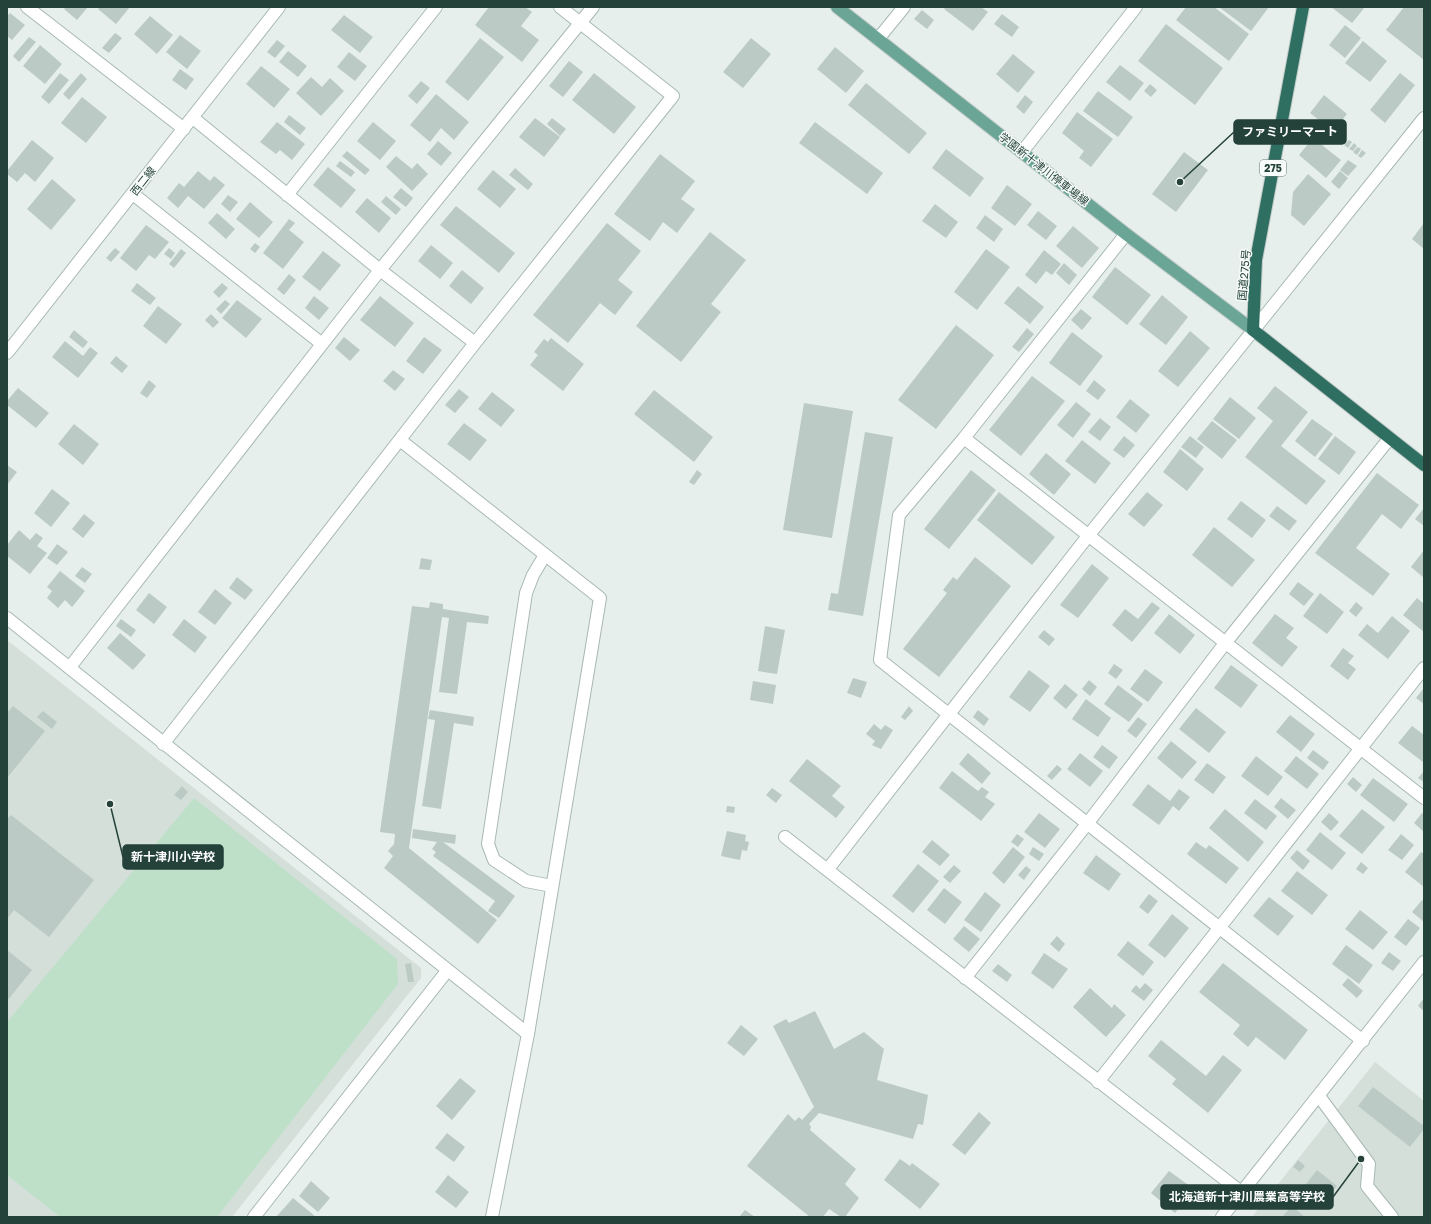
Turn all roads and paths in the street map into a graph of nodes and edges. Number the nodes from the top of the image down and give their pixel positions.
1 (27, 7) edge
2 (279, 7) edge
3 (436, 7) edge
4 (560, 7) edge
5 (593, 7) edge
6 (837, 7) edge
7 (904, 7) edge
8 (1136, 7) edge
9 (1302, 7) edge
10 (580, 23) junction
11 (878, 39) junction
12 (193, 118) junction
13 (1424, 118) edge
14 (184, 129) junction
15 (1022, 152) junction
16 (133, 194) junction
17 (287, 195) junction
18 (1126, 234) junction
19 (380, 270) junction
20 (1253, 330) junction
21 (475, 343) junction
22 (322, 344) junction
23 (7, 353) edge
24 (964, 438) junction
25 (1389, 439) junction
26 (400, 440) junction
27 (1424, 466) edge
28 (1088, 536) junction
29 (545, 555) junction
30 (7, 618) edge
31 (1226, 642) junction
32 (70, 667) junction
33 (1424, 668) edge
34 (948, 714) junction
35 (163, 744) junction
36 (1360, 748) junction
37 (1424, 798) edge
38 (1087, 824) junction
39 (785, 837) dead end
40 (828, 869) junction
41 (552, 886) junction
42 (1219, 927) junction
43 (1424, 962) edge
44 (447, 971) junction
45 (965, 978) junction
46 (528, 1034) junction
47 (1363, 1041) junction
48 (1098, 1082) junction
49 (1319, 1096) junction
50 (1241, 1192) junction
51 (254, 1217) edge
52 (492, 1217) edge
53 (1222, 1217) edge
54 (1392, 1217) edge

1 - 14 street
2 - 12 street, 西二線
3 - 17 street
4 - 10 street
5 - 10 street
6 - 11 main road, 学園新十津川停車場線
7 - 11 street
8 - 15 street
9 - 20 highway, 国道275号 / 275
10 - 19 street
10 - 21 street
11 - 15 main road, 学園新十津川停車場線
12 - 14 street, 西二線
12 - 17 street
13 - 20 street
14 - 16 street, 西二線
15 - 18 main road, 学園新十津川停車場線
16 - 22 street
16 - 23 street, 西二線
17 - 19 street
18 - 20 main road, 学園新十津川停車場線
18 - 24 street
19 - 21 street
19 - 22 street
20 - 25 highway
20 - 28 street
21 - 26 street
22 - 32 street
24 - 28 street
24 - 34 street
25 - 27 highway
25 - 31 street
26 - 29 street
26 - 35 street
28 - 31 street
28 - 34 street
29 - 41 street
29 - 41 street
30 - 32 street
31 - 36 street
31 - 38 street
32 - 35 street
33 - 36 street
34 - 38 street
34 - 40 street
35 - 44 street
36 - 37 street
36 - 42 street
38 - 42 street
38 - 45 street
39 - 40 street
40 - 45 street
41 - 46 street
42 - 47 street
42 - 48 street
43 - 47 street
44 - 46 street
44 - 51 street
45 - 48 street
46 - 52 street
47 - 49 street
48 - 50 street
49 - 50 street
49 - 54 street
50 - 53 street

